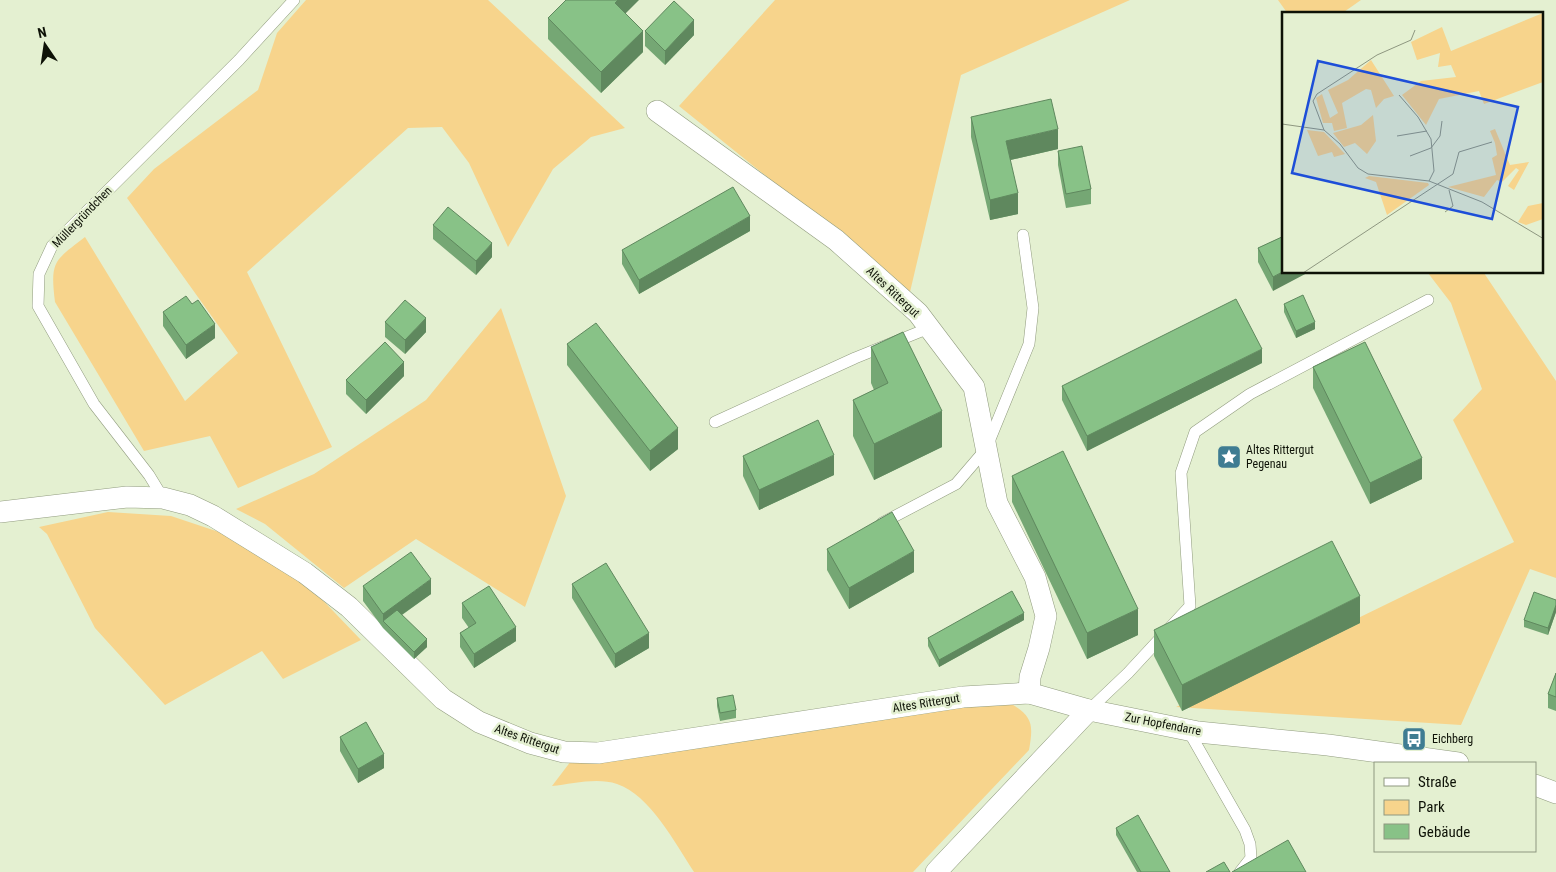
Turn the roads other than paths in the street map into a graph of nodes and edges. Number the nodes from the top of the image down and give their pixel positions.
1 (294, 0) edge
2 (657, 110) dead end
3 (1023, 235) dead end
4 (1428, 300) dead end
5 (929, 328) junction
6 (715, 422) dead end
7 (986, 449) junction
8 (162, 498) junction
9 (0, 512) edge
10 (871, 529) edge
11 (1029, 693) junction
12 (1089, 710) junction
13 (1188, 730) junction
14 (1450, 762) edge
15 (1536, 786) edge
16 (1556, 793) edge
17 (936, 872) edge
18 (1240, 872) edge

1 - 8 lane, Müllergründchen
2 - 5 street, Altes Rittergut
3 - 7 lane
4 - 12 lane
5 - 6 lane
5 - 7 street, Altes Rittergut
7 - 10 lane
7 - 11 street, Altes Rittergut
8 - 9 street, Altes Rittergut
8 - 11 street, Altes Rittergut
11 - 12 street, Altes Rittergut
12 - 13 street, Zur Hopfendarre
12 - 17 street
13 - 14 street, Zur Hopfendarre
13 - 18 lane
15 - 16 street

